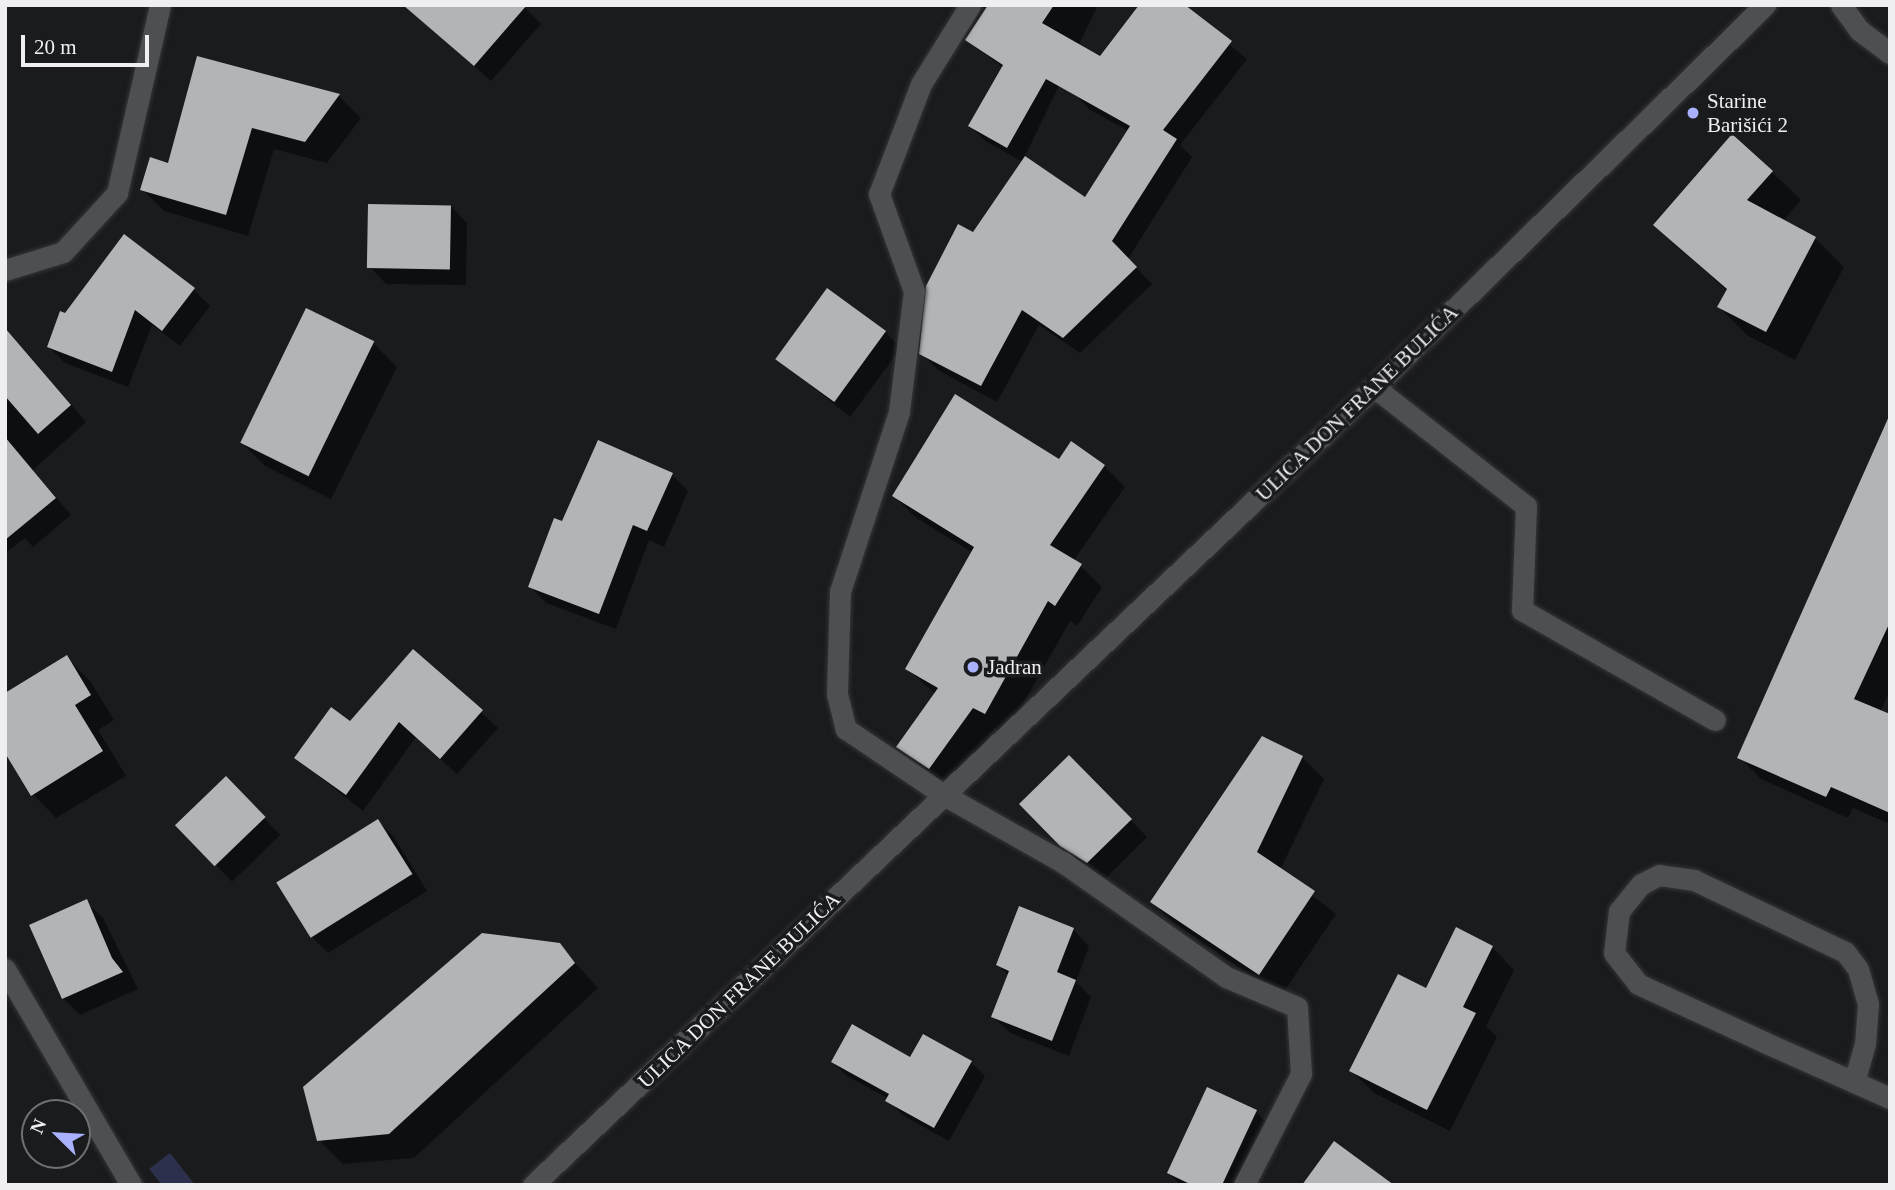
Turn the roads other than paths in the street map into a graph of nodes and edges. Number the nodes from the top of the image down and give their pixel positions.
1 (160, 5) edge
2 (970, 5) edge
3 (1765, 5) edge
4 (1841, 5) edge
5 (1890, 53) edge
6 (5, 270) edge
7 (1374, 387) junction
8 (1715, 720) dead end
9 (944, 795) junction
10 (5, 969) edge
11 (1854, 1082) junction
12 (1890, 1098) edge
13 (131, 1185) edge
14 (533, 1185) edge
15 (1244, 1185) edge

1 - 6 street
2 - 9 street
3 - 7 street, ULICA DON FRANE BULIĆA
4 - 5 street
7 - 8 street
7 - 9 street, ULICA DON FRANE BULIĆA
9 - 14 street, ULICA DON FRANE BULIĆA
9 - 15 street
10 - 13 street
11 - 11 street
11 - 12 street

